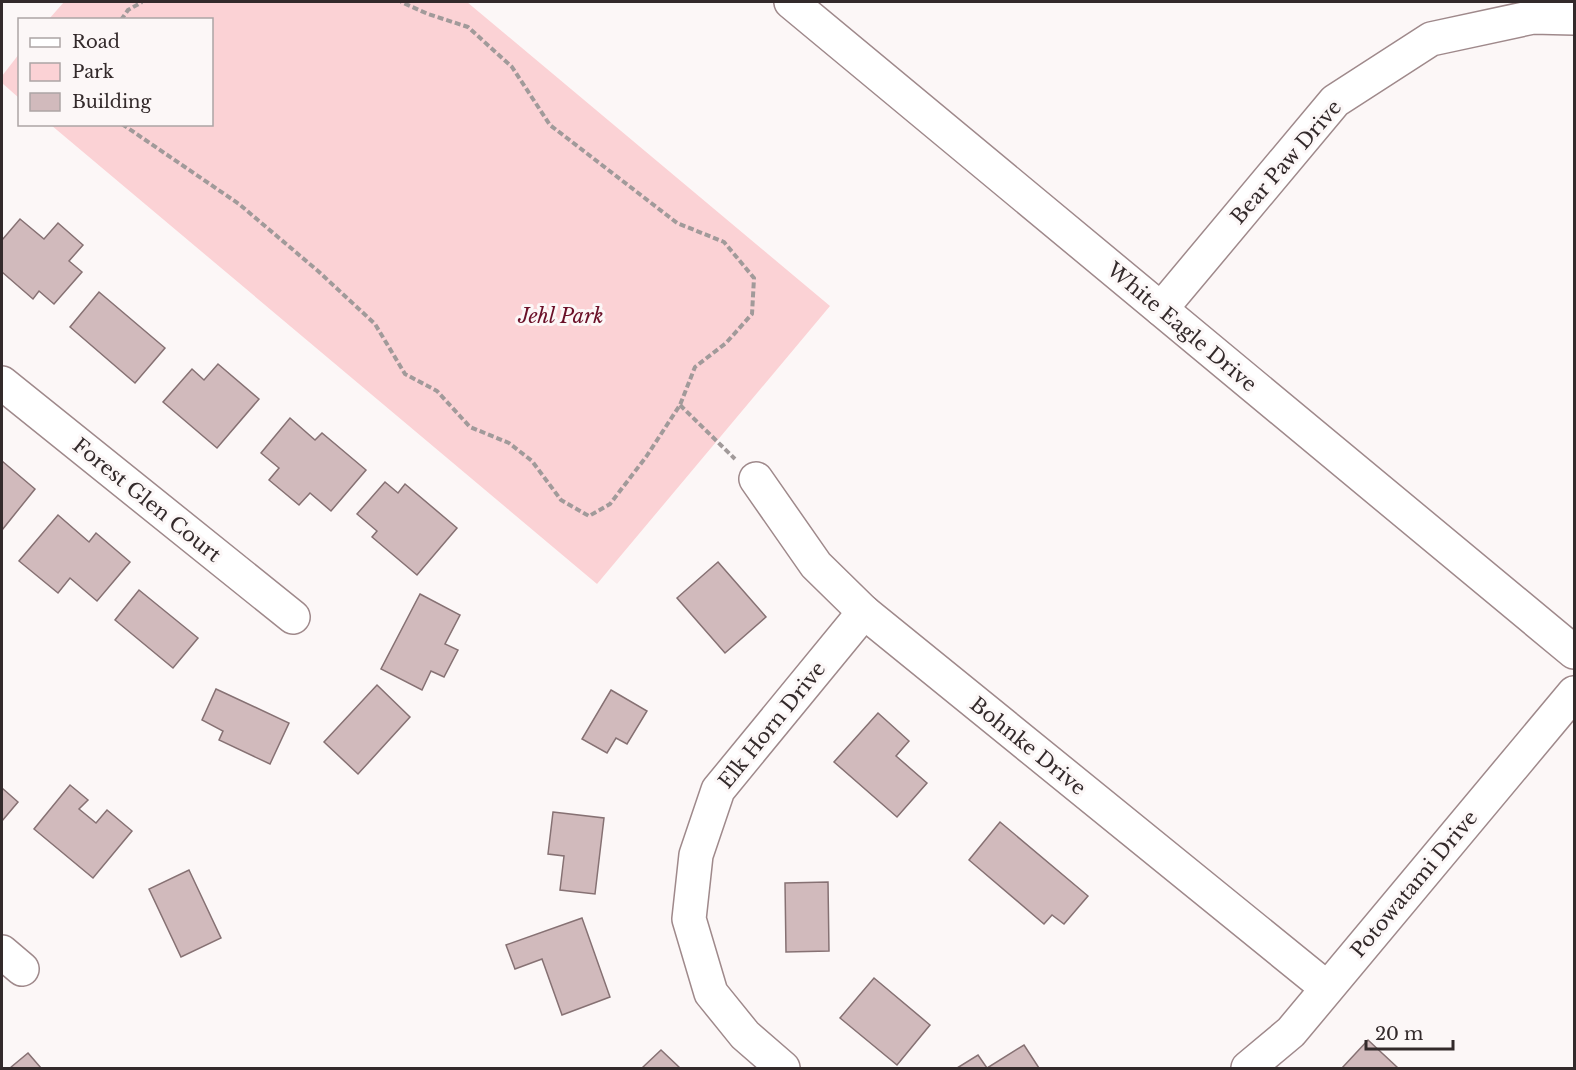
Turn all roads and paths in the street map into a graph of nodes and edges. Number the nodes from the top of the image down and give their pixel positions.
1 (142, 2) edge
2 (401, 2) edge
3 (791, 2) edge
4 (122, 18) edge
5 (1575, 18) edge
6 (125, 126) edge
7 (1161, 309) junction
8 (2, 383) edge
9 (680, 405) junction
10 (756, 479) joint
11 (864, 612) junction
12 (293, 617) dead end
13 (1575, 652) edge
14 (1575, 693) edge
15 (1327, 988) junction
16 (783, 1068) edge
17 (1248, 1068) edge

1 - 4 path
2 - 9 path
3 - 7 street, White Eagle Drive
5 - 7 street, Bear Paw Drive
6 - 9 path
7 - 13 street, White Eagle Drive
8 - 12 street, Forest Glen Court
9 - 10 path
10 - 11 street, Bohnke Drive
11 - 15 street, Bohnke Drive
11 - 16 street, Elk Horn Drive
14 - 15 street, Potowatami Drive
15 - 17 street, Potowatami Drive

